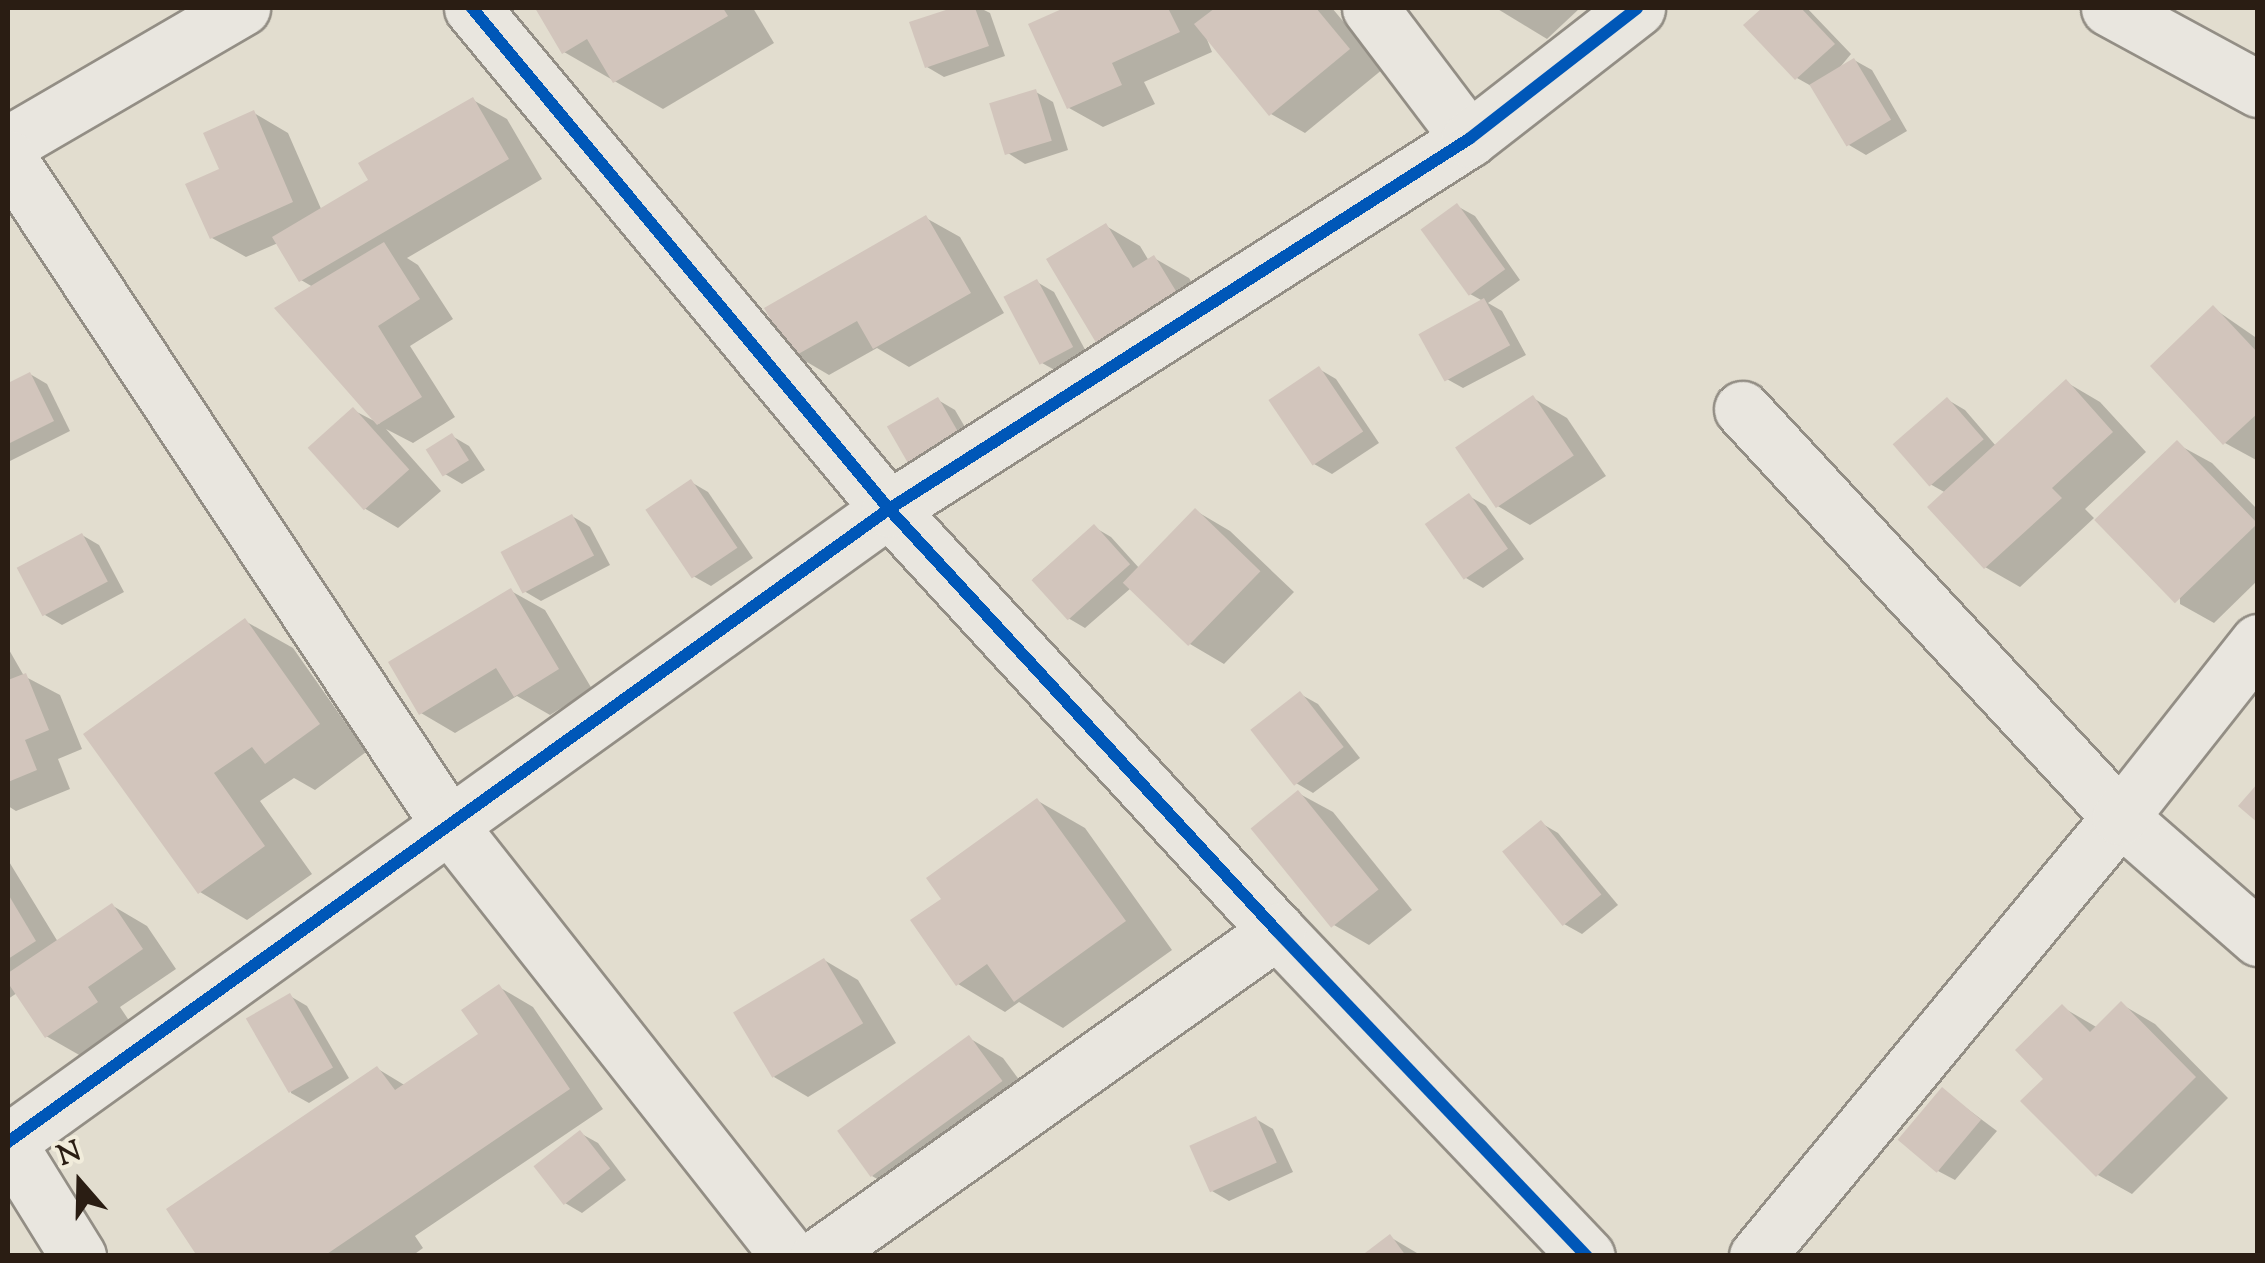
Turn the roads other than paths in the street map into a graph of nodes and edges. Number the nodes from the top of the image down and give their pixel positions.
1 (242, 8) edge
2 (472, 8) edge
3 (1370, 8) edge
4 (1638, 8) edge
5 (2109, 8) edge
6 (2258, 89) edge
7 (1469, 139) junction
8 (8, 144) edge
9 (8, 158) edge
10 (1742, 410) dead end
11 (888, 509) junction
12 (2258, 642) edge
13 (2120, 817) junction
14 (450, 826) junction
15 (1278, 931) junction
16 (2258, 938) edge
17 (8, 1142) edge
18 (78, 1256) edge
19 (789, 1256) edge
20 (819, 1256) edge
21 (1587, 1256) edge
22 (1758, 1256) edge

1 - 8 street
2 - 11 street
3 - 7 street
4 - 7 street
5 - 6 street
7 - 11 street
9 - 14 street
10 - 13 street
11 - 14 street
11 - 15 street
12 - 13 street
13 - 16 street
13 - 22 street
14 - 17 street
14 - 19 street
15 - 20 street
15 - 21 street
17 - 18 street

